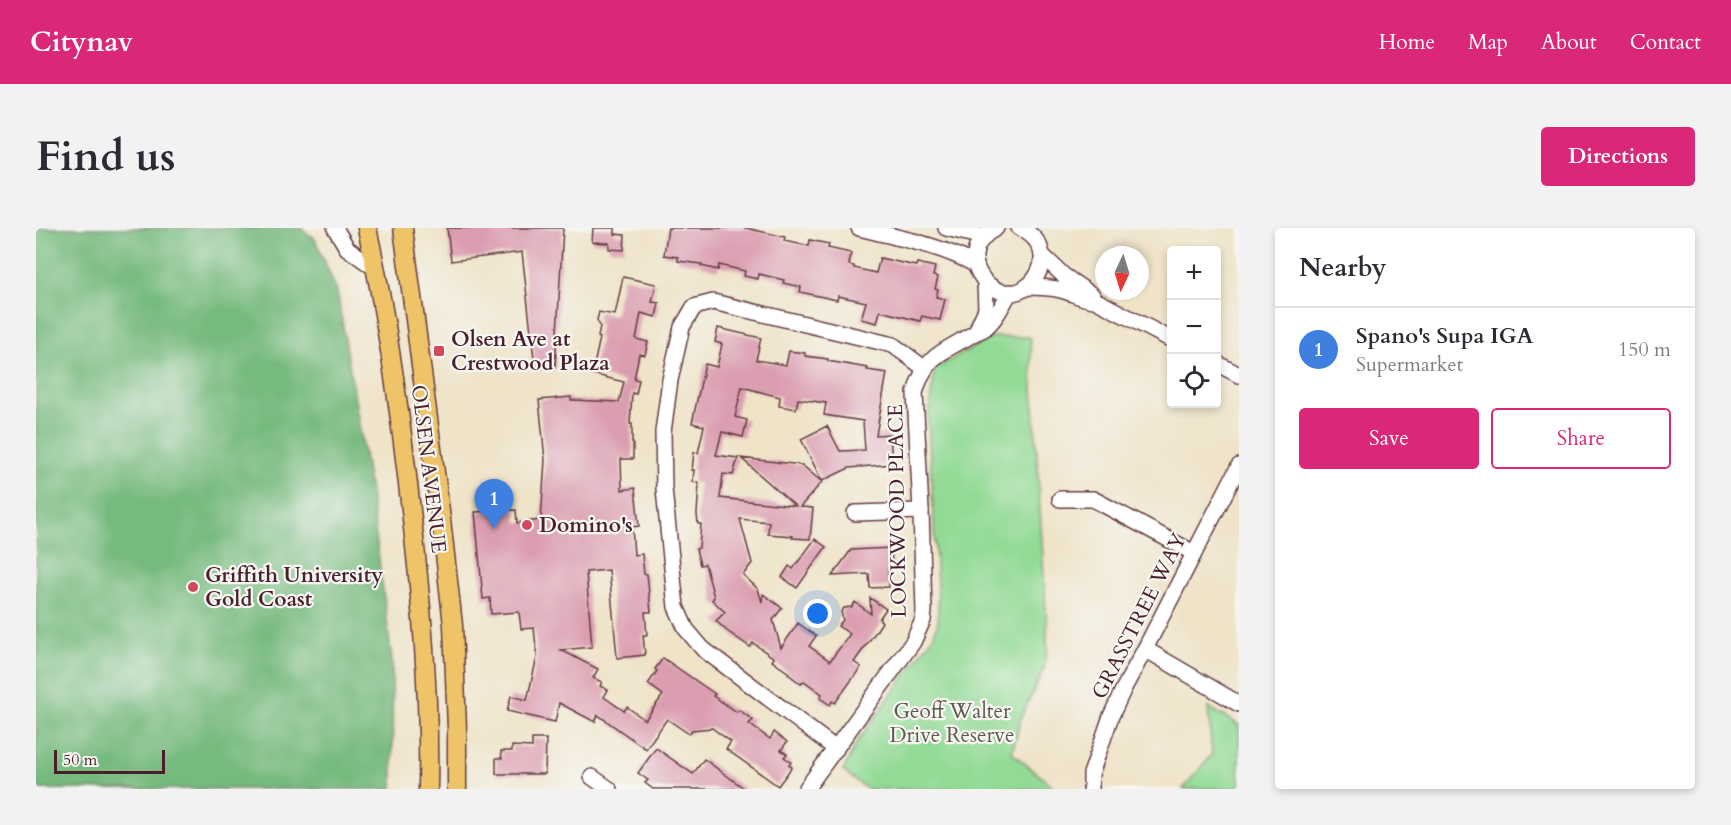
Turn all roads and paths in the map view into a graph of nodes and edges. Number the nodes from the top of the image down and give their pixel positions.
1 (335, 228) edge
2 (367, 228) edge
3 (403, 228) edge
4 (859, 228) edge
5 (946, 228) edge
6 (1019, 228) edge
7 (990, 232) edge
8 (1033, 233) edge
9 (1042, 255) junction
10 (976, 265) junction
11 (376, 269) junction
12 (985, 283) junction
13 (1026, 287) junction
14 (1010, 292) junction
15 (1095, 300) junction
16 (976, 332) junction
17 (1167, 336) edge
18 (1221, 366) edge
19 (924, 368) junction
20 (1239, 375) edge
21 (1239, 466) edge
22 (1060, 499) dead end
23 (921, 511) junction
24 (855, 513) dead end
25 (1194, 553) junction
26 (1145, 649) junction
27 (1239, 704) edge
28 (836, 749) junction
29 (592, 777) dead end
30 (428, 789) edge
31 (457, 789) edge
32 (609, 789) edge
33 (806, 789) edge
34 (1091, 789) edge

1 - 11 street
2 - 11 main road, OLSEN AVENUE
3 - 31 main road, OLSEN AVENUE
4 - 10 street
5 - 7 street
6 - 8 street
7 - 10 street
8 - 9 street
9 - 13 street
9 - 15 street
10 - 12 street
11 - 30 main road, OLSEN AVENUE
12 - 14 street
12 - 16 street
13 - 14 street
13 - 15 street
14 - 16 street
15 - 17 street
16 - 19 street
18 - 20 street
19 - 23 street, LOCKWOOD PLACE
19 - 28 street
21 - 25 street, GRASSTREE WAY
22 - 25 street
23 - 24 street
23 - 28 street, LOCKWOOD PLACE
25 - 26 street, GRASSTREE WAY
26 - 27 street
26 - 34 street, GRASSTREE WAY
28 - 33 street, LOCKWOOD PLACE
29 - 32 street

